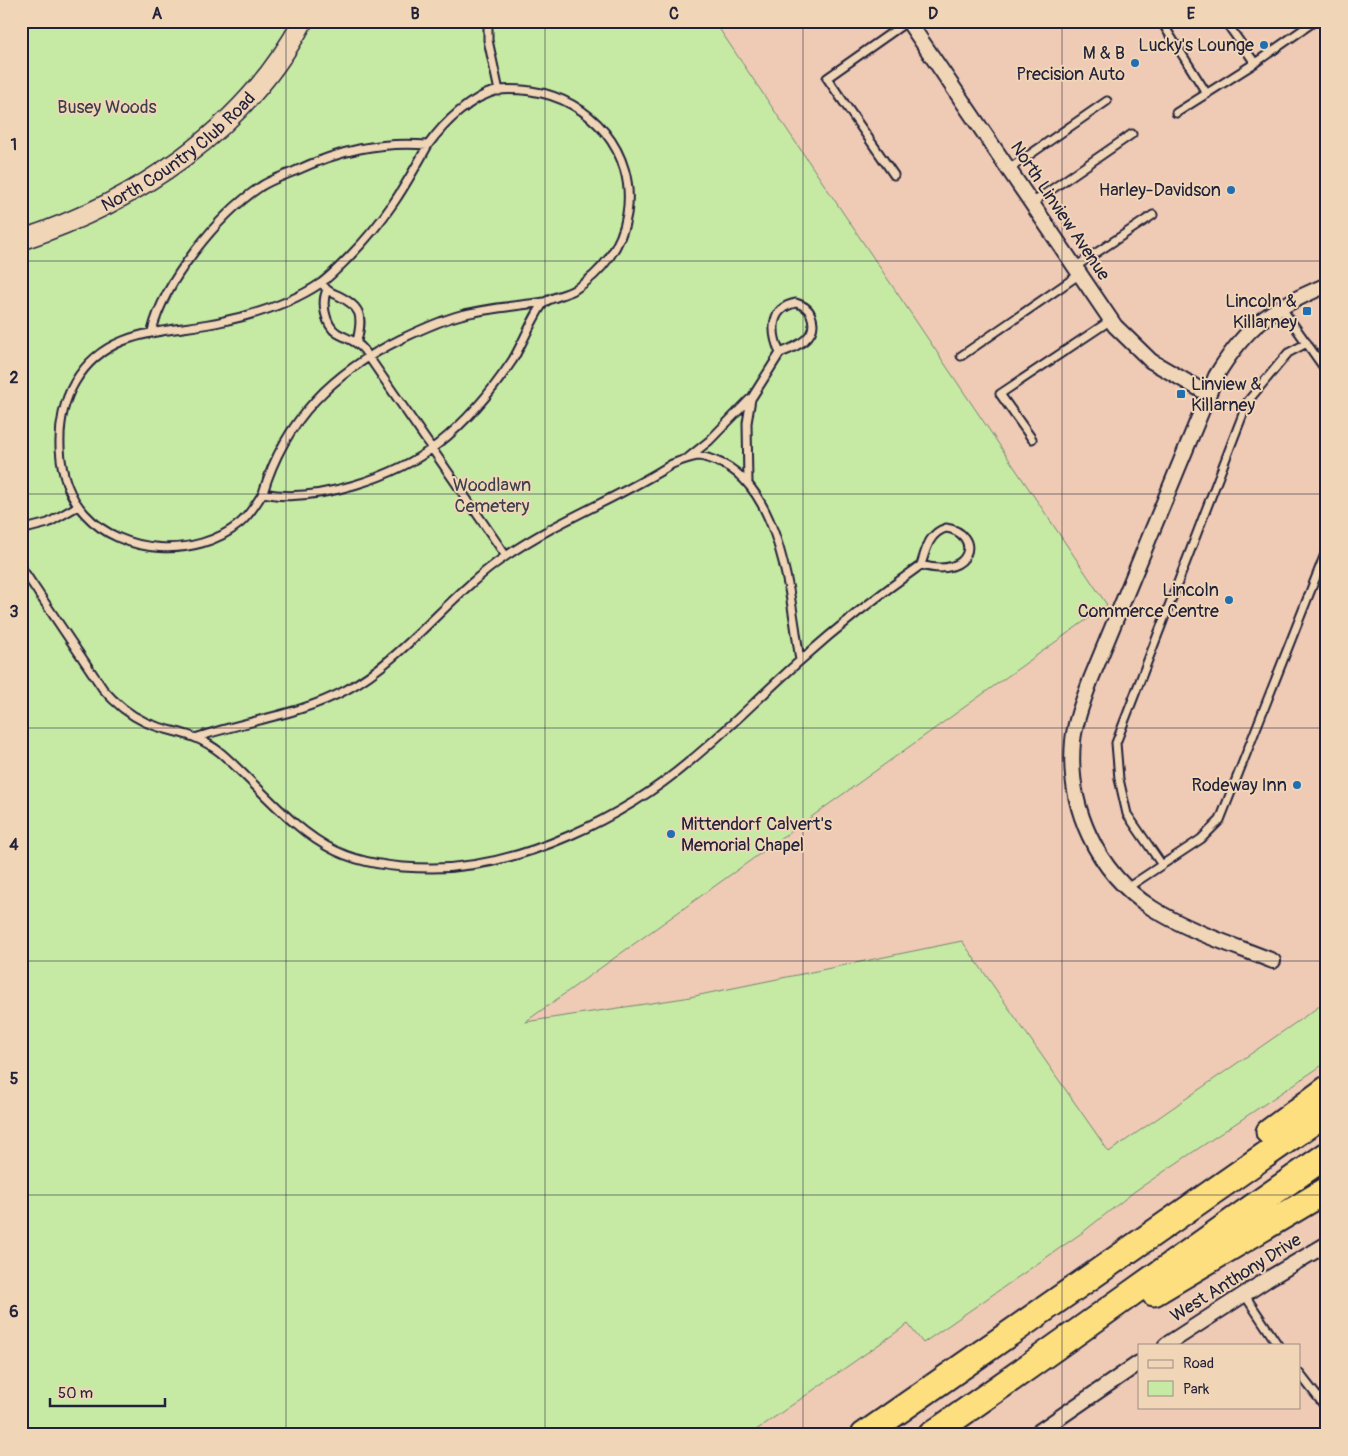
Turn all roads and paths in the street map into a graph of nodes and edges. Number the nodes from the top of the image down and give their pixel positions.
1 (303, 21) edge
2 (488, 21) edge
3 (908, 21) edge
4 (1161, 21) edge
5 (1225, 21) edge
6 (1315, 21) edge
7 (1255, 64) junction
8 (499, 90) junction
9 (1207, 94) junction
10 (1107, 101) dead end
11 (1176, 113) dead end
12 (1132, 134) dead end
13 (428, 145) junction
14 (1009, 169) junction
15 (894, 175) dead end
16 (1032, 202) junction
17 (1153, 215) dead end
18 (21, 240) edge
19 (1078, 270) junction
20 (321, 282) junction
21 (1327, 285) edge
22 (326, 290) junction
23 (544, 302) junction
24 (1281, 306) junction
25 (1111, 320) junction
26 (152, 331) junction
27 (357, 341) junction
28 (1307, 343) junction
29 (780, 354) junction
30 (368, 356) junction
31 (961, 356) dead end
32 (1327, 372) edge
33 (1208, 394) junction
34 (751, 399) junction
35 (1032, 438) dead end
36 (432, 448) junction
37 (687, 459) junction
38 (748, 482) junction
39 (262, 492) junction
40 (78, 506) junction
41 (21, 530) edge
42 (1327, 549) edge
43 (506, 556) junction
44 (921, 565) junction
45 (21, 567) edge
46 (800, 660) junction
47 (198, 737) junction
48 (1162, 865) junction
49 (1127, 888) junction
50 (1273, 961) dead end
51 (1327, 1088) edge
52 (1327, 1112) edge
53 (1327, 1155) edge
54 (1327, 1190) edge
55 (1327, 1244) edge
56 (1244, 1294) junction
57 (1168, 1344) edge
58 (1277, 1344) edge
59 (1036, 1362) junction
60 (1138, 1364) edge
61 (966, 1365) junction
62 (1300, 1374) edge
63 (1327, 1409) edge
64 (864, 1435) edge
65 (931, 1435) edge
66 (1034, 1435) edge

1 - 18 street, North Country Club Road
2 - 8 lane
3 - 14 street, North Linview Avenue
3 - 15 lane
4 - 9 lane
5 - 7 lane
6 - 7 lane
7 - 9 lane
8 - 13 lane
8 - 23 lane
9 - 11 lane
10 - 14 lane
12 - 16 lane
13 - 20 lane
13 - 26 lane
14 - 16 street, North Linview Avenue
16 - 19 street, North Linview Avenue
17 - 19 lane
19 - 25 street, North Linview Avenue
19 - 31 lane
20 - 22 lane
20 - 26 lane
21 - 24 street
22 - 27 lane
22 - 27 lane
23 - 30 lane
23 - 36 lane
24 - 28 lane
24 - 33 street
25 - 33 street, North Linview Avenue
25 - 35 lane
26 - 40 lane
27 - 30 lane
28 - 32 lane
28 - 48 lane
29 - 29 lane
29 - 34 lane
30 - 36 lane
30 - 39 lane
33 - 49 street
34 - 37 lane
34 - 38 lane
36 - 39 lane
36 - 43 lane
37 - 38 lane
37 - 43 lane
38 - 46 lane
39 - 40 lane
40 - 41 lane
42 - 48 lane
43 - 47 lane
44 - 44 lane
44 - 46 lane
45 - 47 lane
46 - 47 lane
48 - 49 lane
49 - 50 street
51 - 61 highway
52 - 61 highway
53 - 59 highway
54 - 59 highway
55 - 56 street, West Anthony Drive
56 - 57 street, West Anthony Drive
56 - 58 lane
59 - 65 highway
60 - 66 street
61 - 64 highway
62 - 63 lane

